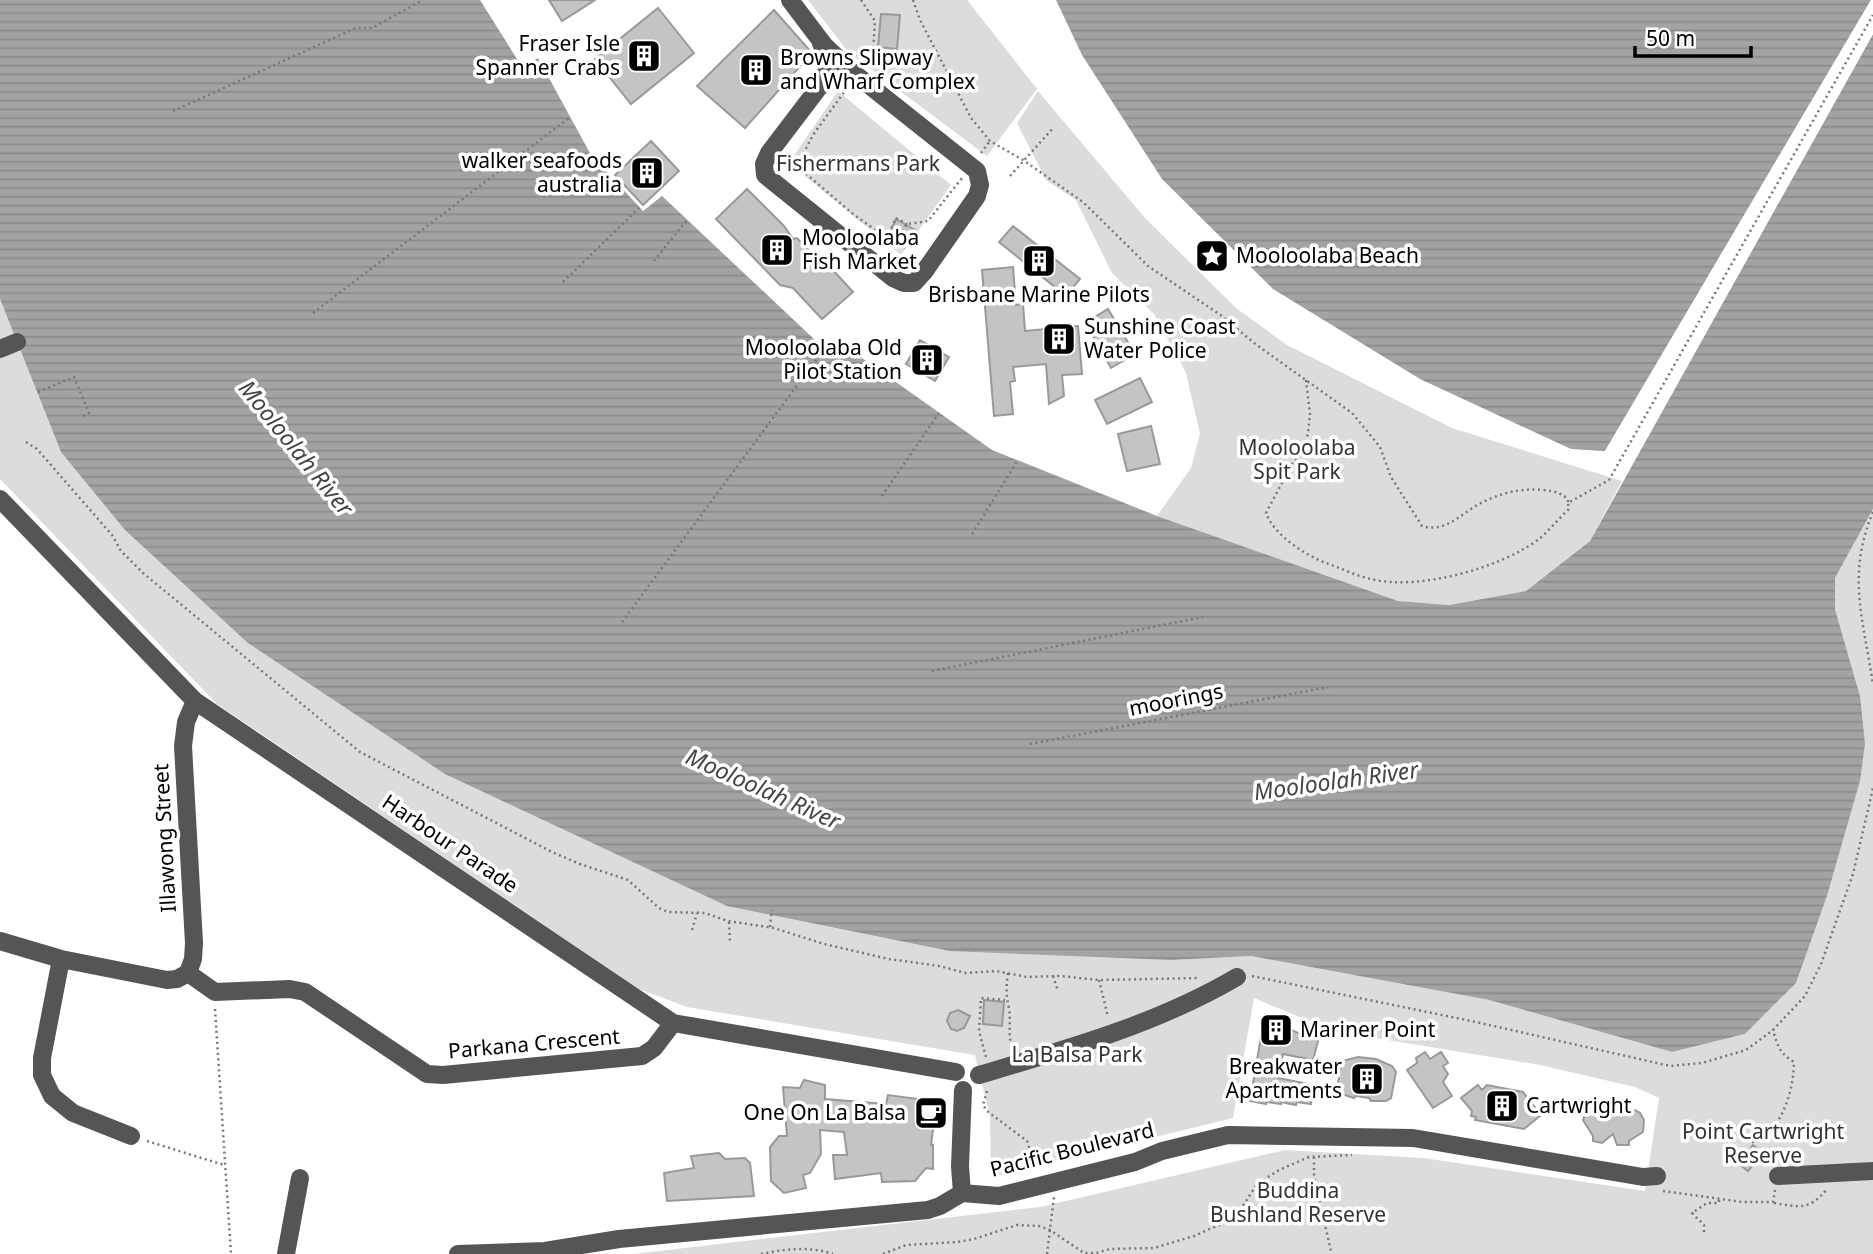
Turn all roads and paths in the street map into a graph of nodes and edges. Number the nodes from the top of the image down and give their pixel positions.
1 (423, 0) edge
2 (790, 0) edge
3 (860, 0) edge
4 (913, 0) edge
5 (1873, 15) edge
6 (820, 40) junction
7 (856, 76) junction
8 (826, 78) junction
9 (173, 111) dead end
10 (569, 118) dead end
11 (1054, 127) dead end
12 (990, 141) junction
13 (1023, 160) junction
14 (971, 166) junction
15 (1010, 176) dead end
16 (640, 207) dead end
17 (688, 220) dead end
18 (907, 224) junction
19 (887, 238) junction
20 (654, 261) dead end
21 (563, 282) dead end
22 (313, 313) dead end
23 (18, 342) dead end
24 (0, 349) edge
25 (824, 349) dead end
26 (1306, 380) junction
27 (38, 392) dead end
28 (939, 413) dead end
29 (83, 416) dead end
30 (26, 442) dead end
31 (1018, 460) dead end
32 (883, 496) dead end
33 (0, 499) edge
34 (1569, 503) junction
35 (1873, 512) edge
36 (972, 534) dead end
37 (1203, 617) dead end
38 (622, 621) dead end
39 (932, 671) dead end
40 (1873, 685) edge
41 (1328, 687) dead end
42 (195, 701) junction
43 (1030, 744) dead end
44 (1873, 788) edge
45 (1871, 805) edge
46 (772, 910) dead end
47 (697, 913) junction
48 (729, 921) junction
49 (769, 927) junction
50 (692, 930) dead end
51 (0, 941) edge
52 (730, 943) dead end
53 (61, 959) junction
54 (188, 973) junction
55 (1008, 973) junction
56 (1053, 976) junction
57 (1237, 977) joint
58 (1205, 978) dead end
59 (1099, 979) junction
60 (1058, 991) dead end
61 (215, 992) junction
62 (673, 1023) junction
63 (1773, 1030) junction
64 (1112, 1034) junction
65 (1012, 1044) dead end
66 (956, 1072) junction
67 (979, 1075) junction
68 (963, 1090) junction
69 (131, 1136) joint
70 (1752, 1142) dead end
71 (1356, 1154) dead end
72 (1314, 1157) junction
73 (225, 1165) junction
74 (1873, 1171) edge
75 (1838, 1172) junction
76 (1778, 1177) joint
77 (300, 1178) dead end
78 (1658, 1183) joint
79 (962, 1193) junction
80 (1720, 1199) junction
81 (1773, 1202) junction
82 (1050, 1230) junction
83 (1704, 1233) dead end
84 (1331, 1251) dead end
85 (232, 1254) edge
86 (286, 1254) edge
87 (458, 1254) edge
88 (761, 1254) edge
89 (833, 1254) edge
90 (883, 1254) edge
91 (1047, 1254) edge

1 - 9 path
2 - 6 street
3 - 7 path
4 - 12 path
5 - 34 path
6 - 7 street
6 - 8 street
7 - 8 street
7 - 14 street
7 - 19 path
8 - 14 street
10 - 22 path
11 - 13 path
12 - 13 path
12 - 14 path
13 - 15 path
13 - 26 path
14 - 18 path
16 - 21 path
17 - 20 path
18 - 19 path
18 - 19 path
23 - 24 street
25 - 38 path
26 - 34 path
26 - 34 path
27 - 29 path
28 - 32 path
30 - 47 path
31 - 36 path
33 - 42 street, Harbour Parade
35 - 40 path
37 - 39 path
41 - 43 path, moorings
42 - 54 street, Illawong Street
42 - 62 street, Harbour Parade
44 - 45 path
45 - 63 path
46 - 49 path
47 - 48 path
47 - 50 path
48 - 49 path
48 - 52 path
49 - 55 path
51 - 53 street
53 - 54 street
53 - 69 street
54 - 61 street
55 - 56 path
55 - 65 path
56 - 59 path
56 - 60 path
57 - 63 path
57 - 64 street
58 - 59 path
59 - 64 path
61 - 62 street, Parkana Crescent
61 - 73 path
62 - 66 street, Harbour Parade
63 - 70 path
64 - 67 street
66 - 67 street
66 - 68 street
67 - 68 street
68 - 79 street
69 - 73 path
71 - 72 path
72 - 82 path
72 - 84 path
73 - 85 path
74 - 75 street
75 - 76 street
75 - 81 path
76 - 81 path
77 - 86 street
78 - 79 street, Pacific Boulevard
78 - 80 path
79 - 87 street
80 - 81 path
80 - 83 path
82 - 90 path
82 - 91 path
88 - 89 path

